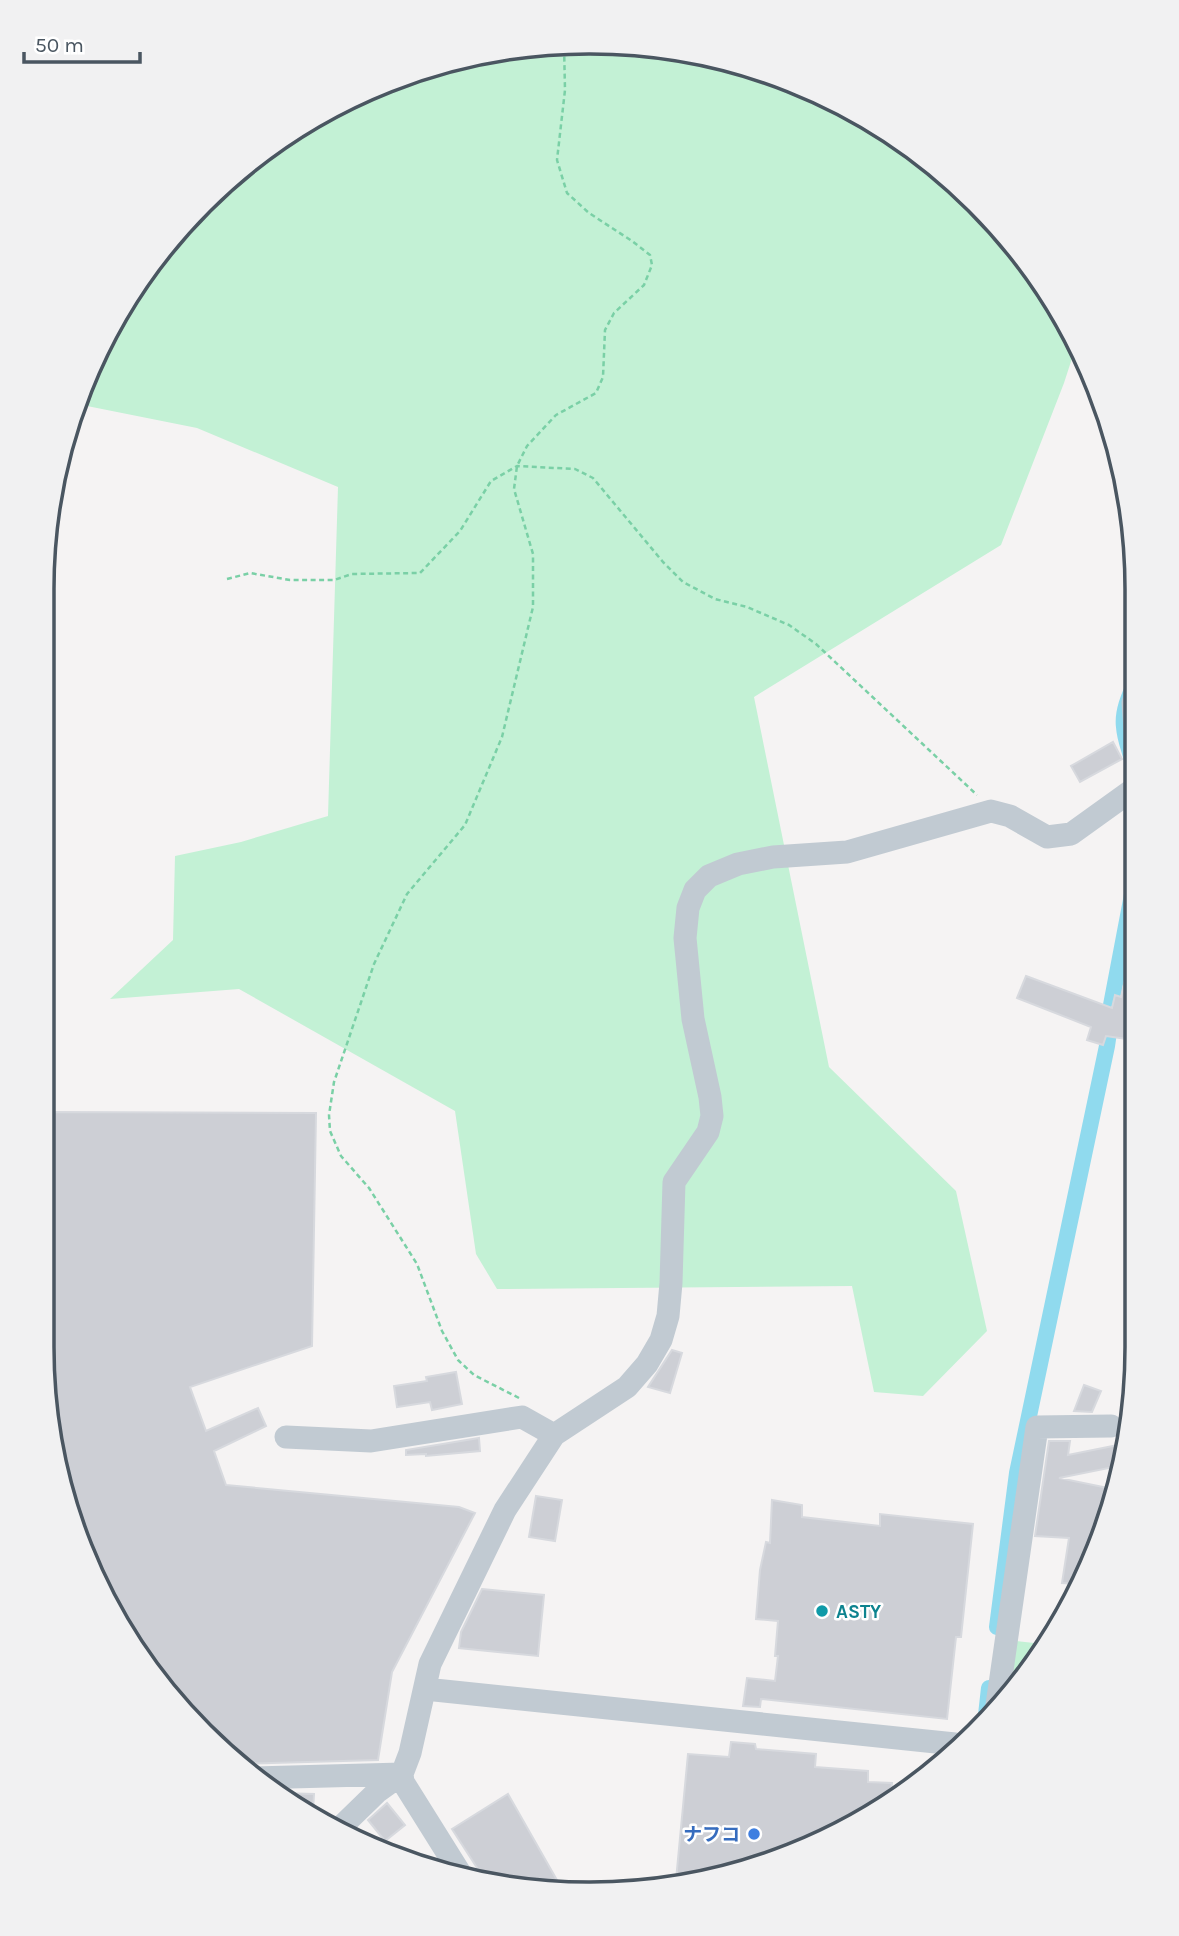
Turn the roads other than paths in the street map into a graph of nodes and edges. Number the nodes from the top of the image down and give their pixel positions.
1 (1125, 795) edge
2 (1111, 1426) dead end
3 (554, 1435) junction
4 (286, 1437) dead end
5 (425, 1689) junction
6 (999, 1690) edge
7 (948, 1743) edge
8 (402, 1774) junction
9 (273, 1777) edge
10 (345, 1822) edge
11 (455, 1865) edge

1 - 3 street
2 - 6 street
3 - 4 street
3 - 5 street
5 - 7 street
5 - 8 street
8 - 9 street
8 - 10 street
8 - 11 street

